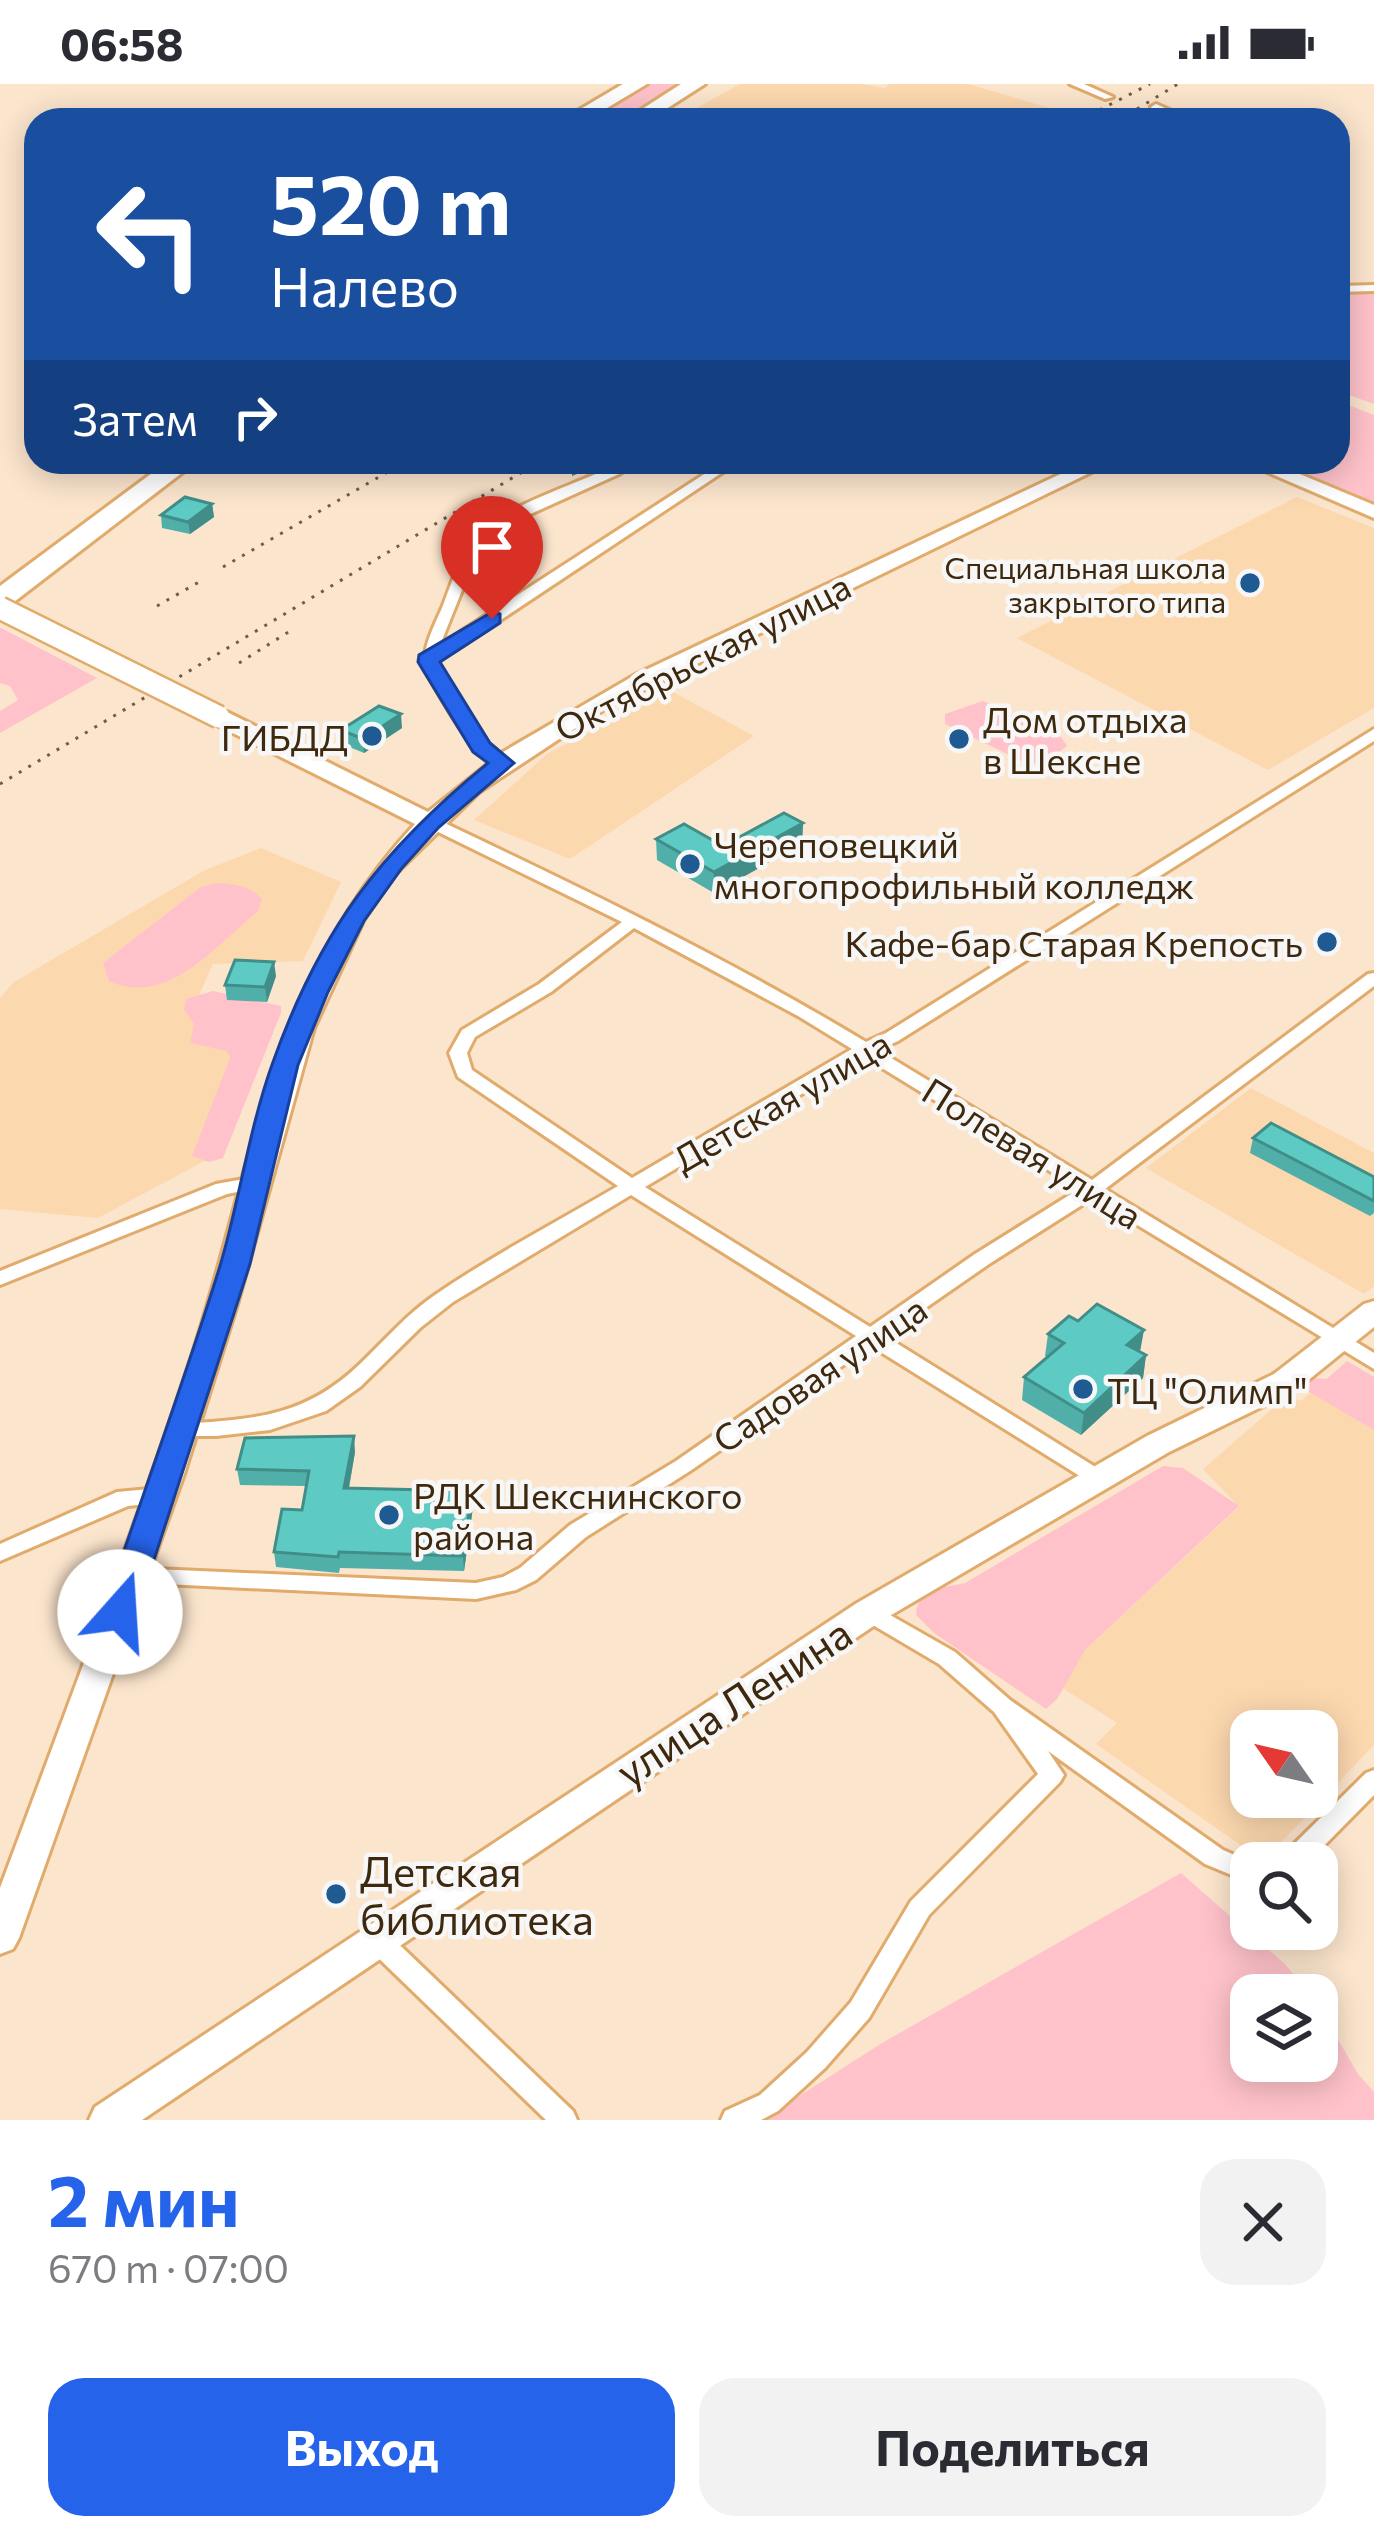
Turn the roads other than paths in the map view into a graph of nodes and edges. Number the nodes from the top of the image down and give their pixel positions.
1 (638, 84) edge
2 (698, 84) edge
3 (1075, 84) edge
4 (1108, 98) dead end
5 (597, 108) edge
6 (659, 108) edge
7 (145, 474) edge
8 (167, 474) edge
9 (611, 474) edge
10 (714, 474) edge
11 (1076, 474) edge
12 (1282, 474) edge
13 (1374, 512) edge
14 (0, 582) edge
15 (0, 599) edge
16 (0, 608) edge
17 (430, 655) junction
18 (1374, 734) edge
19 (503, 763) junction
20 (430, 822) junction
21 (634, 920) junction
22 (1374, 978) edge
23 (865, 1048) junction
24 (255, 1183) junction
25 (632, 1187) junction
26 (1090, 1191) junction
27 (0, 1278) edge
28 (1374, 1311) edge
29 (872, 1338) junction
30 (1340, 1342) junction
31 (1374, 1362) edge
32 (182, 1431) junction
33 (1098, 1478) junction
34 (160, 1496) junction
35 (0, 1552) edge
36 (132, 1576) junction
37 (869, 1612) junction
38 (1002, 1706) junction
39 (1374, 1780) edge
40 (1311, 1842) edge
41 (1230, 1864) edge
42 (0, 1938) edge
43 (374, 1938) junction
44 (134, 2114) edge
45 (563, 2120) edge
46 (734, 2120) edge

1 - 5 highway
2 - 6 highway
3 - 4 street
7 - 14 highway
8 - 15 highway
9 - 17 street
10 - 17 street
11 - 19 street, Октябрьская улица
12 - 13 street
16 - 20 street, bridge
17 - 19 street
18 - 23 street, Детская улица
19 - 20 street, Октябрьская улица
20 - 21 street, Полевая улица
20 - 24 street, Октябрьская улица
21 - 23 street, Полевая улица
21 - 25 street
22 - 26 street, Садовая улица
23 - 25 street, Детская улица
23 - 26 street, Полевая улица
24 - 27 street
24 - 32 street, Октябрьская улица
25 - 29 street
25 - 32 street, Детская улица
26 - 29 street, Садовая улица
26 - 30 street, Полевая улица
28 - 30 street, улица Ленина
29 - 33 street
29 - 36 street, Садовая улица
30 - 31 street, Полевая улица
30 - 33 street, улица Ленина
32 - 34 street, Октябрьская улица
33 - 37 street, улица Ленина
34 - 35 street
34 - 36 street, Октябрьская улица
36 - 42 street, Октябрьская улица
37 - 38 street
37 - 43 street, улица Ленина
38 - 41 street
38 - 46 street
39 - 40 street
43 - 44 street, улица Ленина
43 - 45 street

